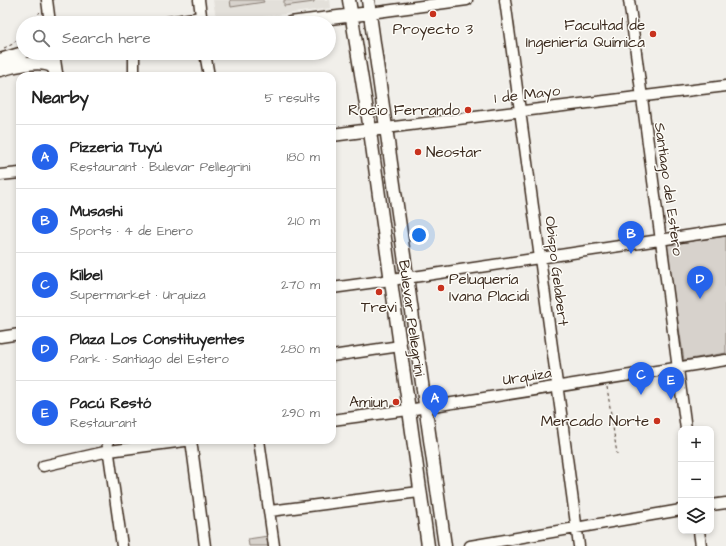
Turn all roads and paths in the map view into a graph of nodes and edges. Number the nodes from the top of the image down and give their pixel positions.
1 (199, 0) edge
2 (349, 0) edge
3 (368, 0) edge
4 (467, 0) edge
5 (505, 0) edge
6 (629, 0) edge
7 (48, 1) edge
8 (370, 13) junction
9 (351, 15) junction
10 (36, 16) edge
11 (49, 16) edge
12 (201, 16) edge
13 (336, 17) edge
14 (16, 41) edge
15 (0, 50) edge
16 (16, 55) edge
17 (0, 60) edge
18 (55, 60) edge
19 (134, 60) edge
20 (206, 60) edge
21 (0, 70) edge
22 (55, 72) edge
23 (57, 72) edge
24 (134, 72) edge
25 (208, 72) edge
26 (726, 86) edge
27 (641, 96) junction
28 (520, 111) junction
29 (386, 128) junction
30 (369, 131) junction
31 (336, 135) edge
32 (16, 173) edge
33 (0, 175) edge
34 (726, 230) edge
35 (660, 239) junction
36 (540, 258) junction
37 (406, 278) junction
38 (391, 280) junction
39 (336, 287) edge
40 (16, 335) edge
41 (0, 337) edge
42 (400, 346) junction
43 (336, 355) edge
44 (726, 360) edge
45 (678, 368) junction
46 (606, 379) junction
47 (557, 386) junction
48 (426, 407) junction
49 (408, 410) junction
50 (336, 419) edge
51 (686, 426) edge
52 (108, 444) edge
53 (161, 444) edge
54 (192, 444) edge
55 (260, 444) edge
56 (109, 451) junction
57 (617, 454) dead end
58 (43, 466) dead end
59 (419, 492) junction
60 (726, 502) edge
61 (714, 504) edge
62 (678, 510) edge
63 (270, 511) junction
64 (576, 527) junction
65 (699, 534) edge
66 (122, 546) edge
67 (205, 546) edge
68 (274, 546) edge
69 (428, 546) edge
70 (445, 546) edge
71 (470, 546) edge
72 (579, 546) edge
73 (701, 546) edge

1 - 12 street
2 - 9 main road, Bulevar Pellegrini
3 - 8 main road, Bulevar Pellegrini
4 - 8 street
5 - 28 street, Obispo Gelabert
6 - 27 street, Santiago del Estero
7 - 10 path
7 - 11 street
8 - 9 main road
8 - 29 main road, Bulevar Pellegrini
9 - 13 main road
9 - 30 main road, Bulevar Pellegrini
14 - 15 path
16 - 17 main road
18 - 23 street
19 - 24 street
20 - 25 street
21 - 22 main road
26 - 27 street, 1 de Mayo
27 - 28 street, 1 de Mayo
27 - 35 street, Santiago del Estero
28 - 29 street, 1 de Mayo
28 - 36 street, Obispo Gelabert
29 - 30 main road, 1 de Mayo
29 - 37 main road, Bulevar Pellegrini
30 - 31 main road, 1 de Mayo
30 - 38 main road, Bulevar Pellegrini
32 - 33 street
34 - 35 street
35 - 36 street
35 - 45 street, Santiago del Estero
36 - 37 street
36 - 47 street, Obispo Gelabert
37 - 38 street
37 - 48 main road, Bulevar Pellegrini
38 - 39 street
38 - 42 main road, Bulevar Pellegrini
40 - 41 street
42 - 43 street
42 - 49 main road, Bulevar Pellegrini
44 - 45 street, Urquiza
45 - 46 street, Urquiza
45 - 51 street, Santiago del Estero
46 - 47 street, Urquiza
46 - 57 path
47 - 48 street, Urquiza
47 - 64 street, Obispo Gelabert
48 - 49 street, Urquiza
48 - 70 main road, Bulevar Pellegrini
49 - 50 street, Urquiza
49 - 59 main road, Bulevar Pellegrini
52 - 56 street
53 - 56 street
54 - 67 street
55 - 63 street
56 - 58 street
56 - 66 street
59 - 63 street
59 - 69 main road, Bulevar Pellegrini
60 - 61 street
62 - 64 street
63 - 68 street
64 - 71 street
64 - 72 street, Obispo Gelabert
65 - 73 street

